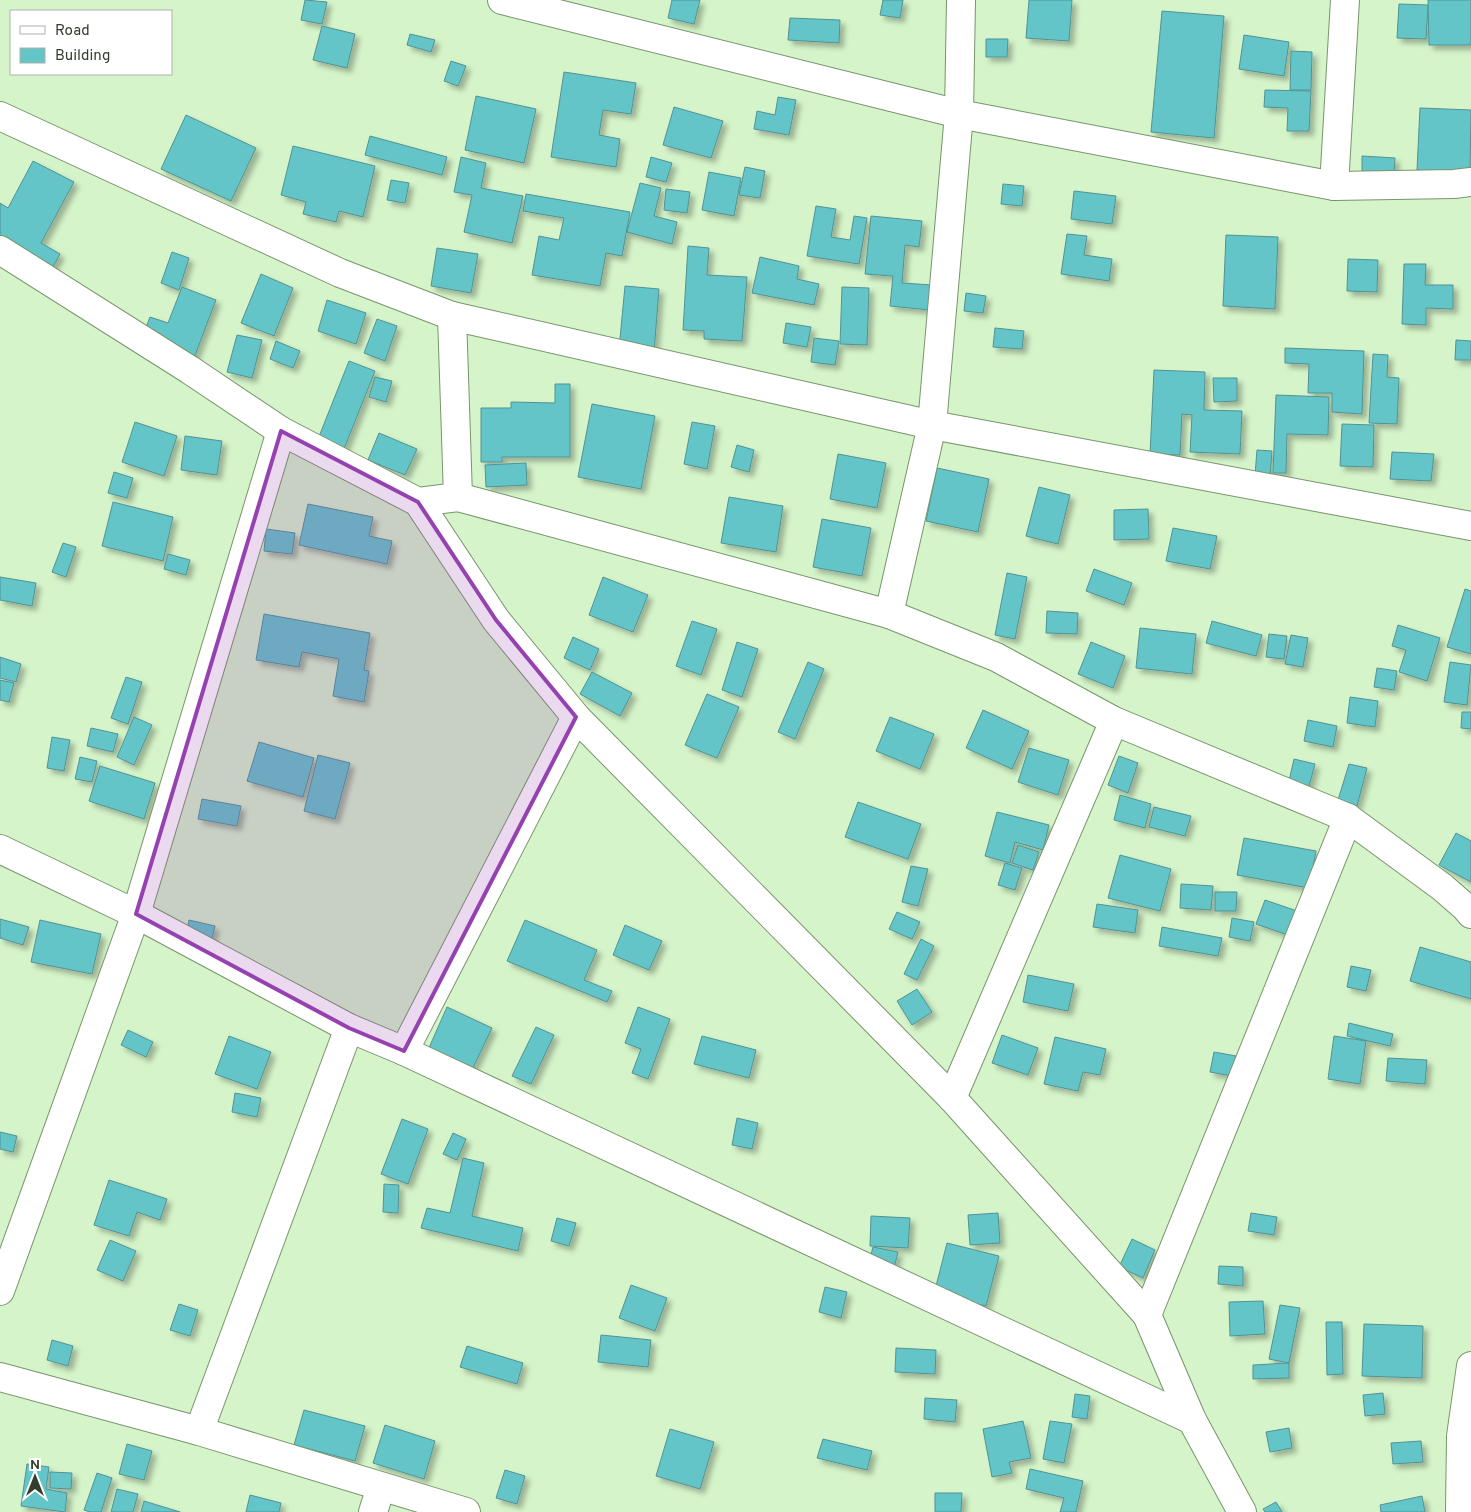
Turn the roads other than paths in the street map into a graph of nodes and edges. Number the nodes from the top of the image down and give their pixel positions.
1 (502, 0) edge
2 (960, 0) edge
3 (1345, 0) edge
4 (959, 114) junction
5 (0, 116) edge
6 (1471, 182) edge
7 (1334, 186) junction
8 (0, 250) edge
9 (452, 316) junction
10 (932, 425) junction
11 (281, 431) junction
12 (458, 497) junction
13 (418, 502) junction
14 (1471, 526) edge
15 (889, 614) junction
16 (576, 717) junction
17 (1114, 721) junction
18 (1348, 818) junction
19 (0, 849) edge
20 (136, 914) junction
21 (1471, 914) edge
22 (349, 1028) junction
23 (404, 1051) junction
24 (952, 1098) junction
25 (0, 1291) edge
26 (1147, 1315) junction
27 (1471, 1366) edge
28 (0, 1376) edge
29 (1192, 1420) junction
30 (199, 1431) junction
31 (377, 1500) edge
32 (466, 1512) edge
33 (1242, 1512) edge
34 (1460, 1512) edge

1 - 4 street
2 - 4 street
3 - 7 street
4 - 7 street
4 - 10 street
5 - 9 street
6 - 7 street
8 - 11 street
9 - 10 street
9 - 12 street
10 - 14 street
10 - 15 street
11 - 13 street
11 - 20 street
12 - 13 street
12 - 15 street
13 - 16 street
15 - 17 street
16 - 23 street
16 - 24 street
17 - 18 street
17 - 24 street
18 - 21 street
18 - 26 street
19 - 20 street
20 - 22 street
20 - 25 street
22 - 23 street
22 - 30 street
23 - 29 street
24 - 26 street
26 - 29 street
27 - 34 street
28 - 30 street
29 - 33 street
30 - 31 street
31 - 32 street

